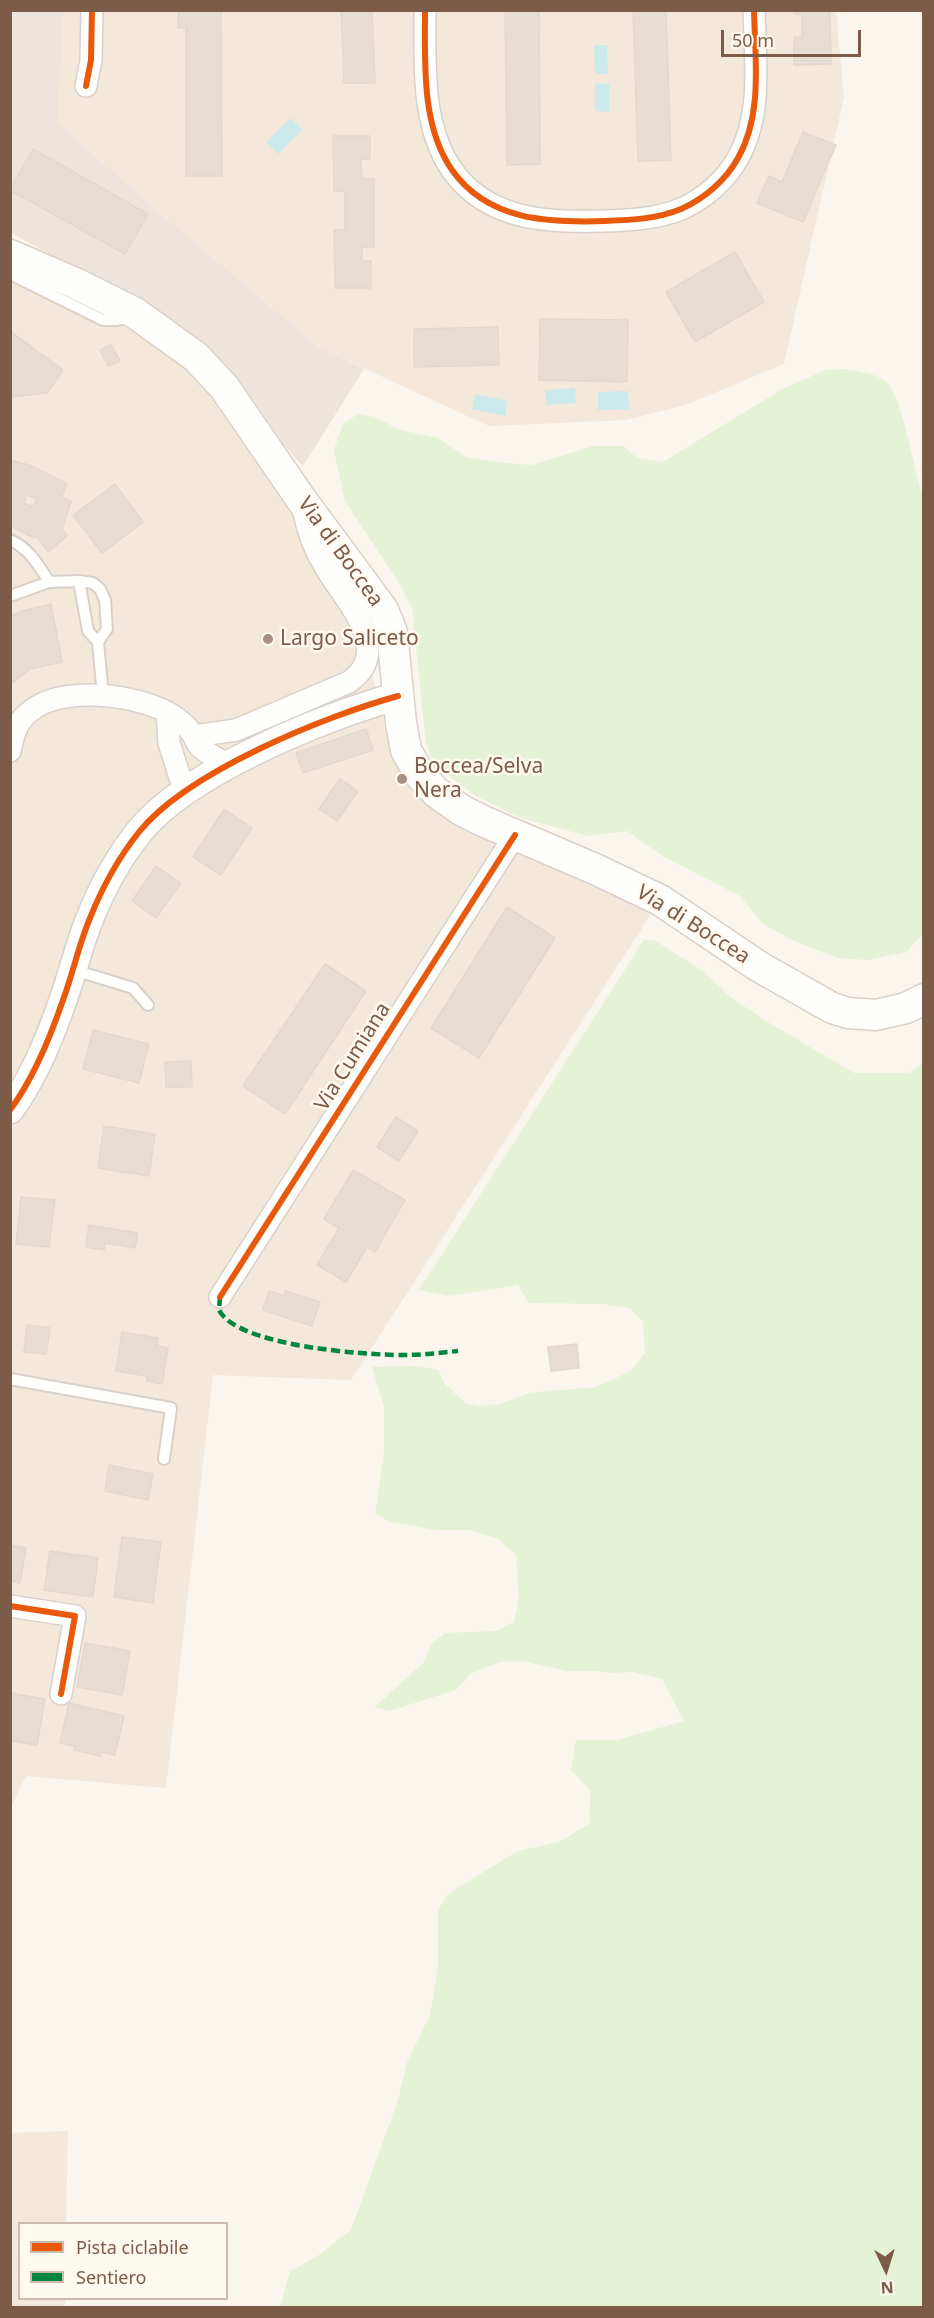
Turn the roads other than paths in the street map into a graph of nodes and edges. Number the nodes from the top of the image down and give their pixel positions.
1 (92, 10) edge
2 (426, 10) edge
3 (754, 10) edge
4 (86, 86) dead end
5 (10, 255) edge
6 (10, 274) edge
7 (135, 314) junction
8 (301, 499) junction
9 (10, 540) edge
10 (79, 581) junction
11 (49, 582) junction
12 (10, 596) edge
13 (98, 642) junction
14 (103, 696) junction
15 (398, 696) junction
16 (167, 712) junction
17 (194, 736) junction
18 (10, 751) edge
19 (228, 765) junction
20 (185, 792) junction
21 (515, 835) junction
22 (73, 970) junction
23 (924, 999) edge
24 (148, 1005) dead end
25 (10, 1110) edge
26 (220, 1297) dead end
27 (10, 1379) edge
28 (164, 1460) dead end
29 (10, 1606) edge
30 (61, 1694) dead end

1 - 4 street
2 - 3 street
5 - 7 main road, Via di Boccea
6 - 7 lane
7 - 8 main road, Via di Boccea
8 - 15 main road, Via di Boccea
8 - 17 street
9 - 11 lane
10 - 11 lane
10 - 13 lane
10 - 13 lane
11 - 12 lane
13 - 14 lane
14 - 16 street
14 - 18 street
15 - 19 street
15 - 21 main road, Via di Boccea
16 - 17 street
16 - 20 street
17 - 19 street
19 - 20 street
20 - 22 street
21 - 23 main road, Via di Boccea
21 - 26 street, Via Cumiana
22 - 24 lane
22 - 25 street
27 - 28 lane
29 - 30 street

